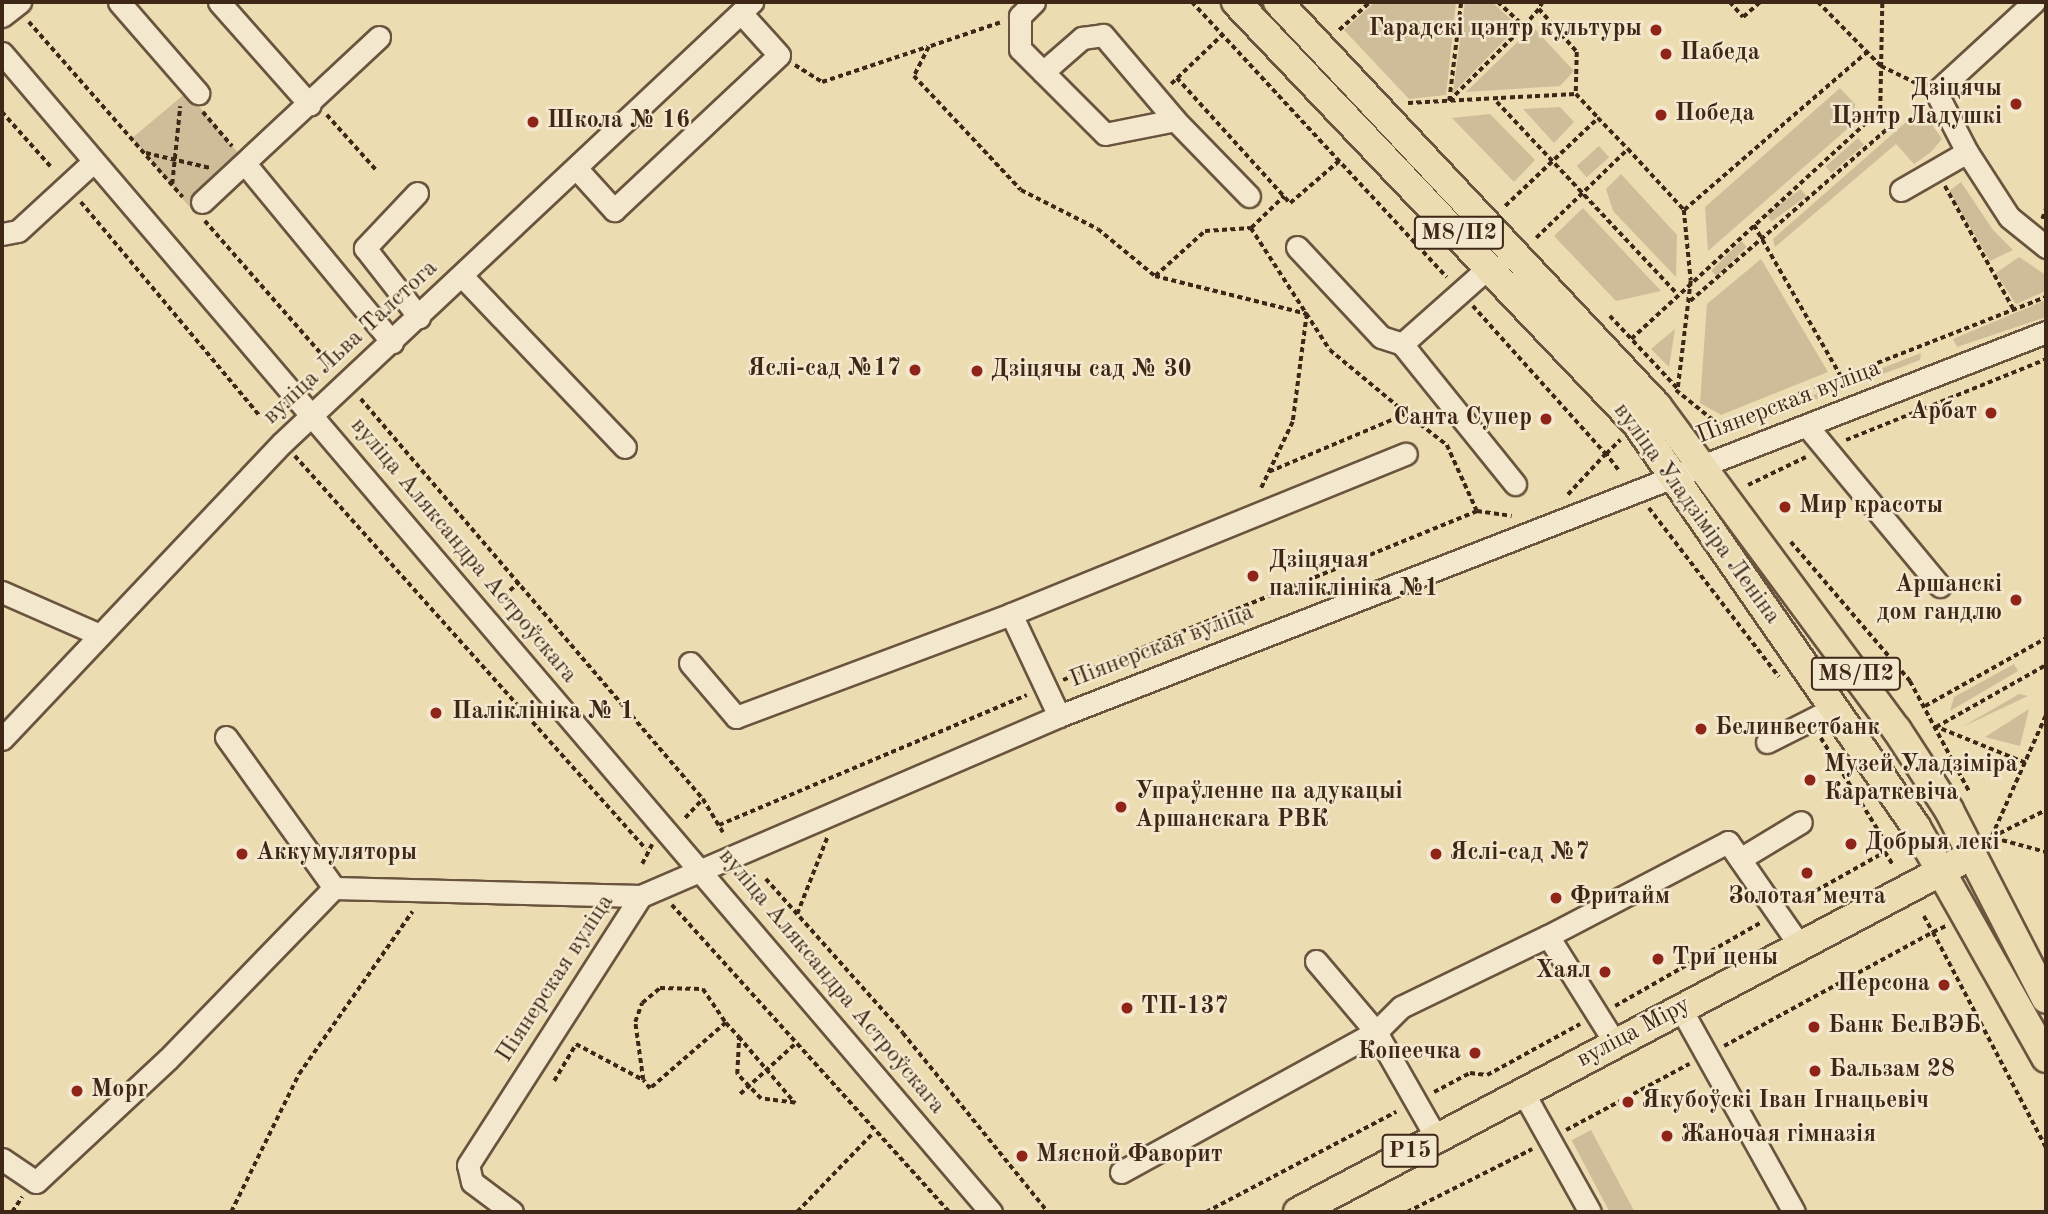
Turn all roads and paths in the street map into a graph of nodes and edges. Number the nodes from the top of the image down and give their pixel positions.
1 (120, 2) edge
2 (219, 2) edge
3 (1034, 2) edge
4 (1192, 2) edge
5 (1236, 2) edge
6 (1278, 2) edge
7 (1370, 2) edge
8 (1461, 2) edge
9 (1498, 2) edge
10 (1543, 2) edge
11 (1730, 2) edge
12 (1760, 2) edge
13 (1818, 2) edge
14 (1882, 2) edge
15 (2034, 2) edge
16 (746, 7) edge
17 (12, 8) edge
18 (1539, 9) junction
19 (1005, 18) dead end
20 (1524, 26) junction
21 (1339, 30) dead end
22 (1222, 34) junction
23 (379, 37) dead end
24 (929, 47) junction
25 (1867, 52) junction
26 (2, 53) edge
27 (779, 55) junction
28 (1881, 66) junction
29 (1043, 72) junction
30 (1177, 78) junction
31 (1936, 92) junction
32 (1576, 94) junction
33 (191, 98) junction
34 (1157, 98) junction
35 (1497, 102) junction
36 (312, 103) junction
37 (1408, 103) dead end
38 (1448, 103) junction
39 (1881, 110) junction
40 (2, 111) edge
41 (1598, 118) junction
42 (1175, 120) junction
43 (1628, 149) junction
44 (1967, 152) junction
45 (144, 153) junction
46 (174, 159) junction
47 (94, 160) junction
48 (1553, 160) junction
49 (1339, 161) junction
50 (576, 168) junction
51 (244, 169) junction
52 (377, 171) dead end
53 (1935, 171) junction
54 (172, 184) junction
55 (67, 185) junction
56 (1901, 190) dead end
57 (1583, 192) junction
58 (417, 193) dead end
59 (1249, 196) dead end
60 (1284, 196) junction
61 (195, 205) junction
62 (1505, 206) dead end
63 (1684, 210) junction
64 (1754, 225) junction
65 (1251, 228) junction
66 (2, 234) edge
67 (1536, 238) dead end
68 (1762, 240) junction
69 (1297, 247) dead end
70 (2046, 247) edge
71 (1490, 265) junction
72 (462, 275) junction
73 (1155, 276) junction
74 (1692, 281) junction
75 (1462, 293) junction
76 (1677, 294) junction
77 (2046, 297) edge
78 (1689, 302) junction
79 (2014, 310) junction
80 (1307, 314) junction
81 (419, 317) junction
82 (2046, 332) edge
83 (1631, 339) dead end
84 (392, 342) junction
85 (1402, 344) junction
86 (2046, 359) edge
87 (330, 364) dead end
88 (1842, 378) junction
89 (1678, 389) junction
90 (355, 392) dead end
91 (1669, 396) dead end
92 (1407, 414) junction
93 (259, 415) dead end
94 (313, 415) junction
95 (1807, 426) junction
96 (1621, 439) dead end
97 (625, 447) dead end
98 (1826, 448) junction
99 (1406, 454) dead end
100 (1606, 454) junction
101 (294, 455) dead end
102 (1618, 470) dead end
103 (1686, 470) junction
104 (1268, 473) junction
105 (1752, 480) dead end
106 (1515, 484) dead end
107 (1555, 500) dead end
108 (1634, 511) dead end
109 (1477, 512) junction
110 (1517, 516) dead end
111 (1246, 519) junction
112 (519, 582) junction
113 (1940, 586) dead end
114 (2, 592) edge
115 (1011, 614) junction
116 (483, 615) junction
117 (100, 635) junction
118 (2046, 638) edge
119 (690, 663) dead end
120 (2045, 666) edge
121 (2046, 672) edge
122 (1785, 684) dead end
123 (1045, 687) junction
124 (1925, 706) dead end
125 (1822, 715) junction
126 (1059, 716) junction
127 (2046, 716) edge
128 (226, 737) dead end
129 (2, 739) edge
130 (1767, 742) dead end
131 (2025, 763) junction
132 (703, 799) junction
133 (2046, 810) edge
134 (685, 818) dead end
135 (1801, 822) dead end
136 (719, 825) junction
137 (830, 831) dead end
138 (723, 832) dead end
139 (656, 841) dead end
140 (1982, 846) junction
141 (646, 849) junction
142 (1885, 852) junction
143 (2046, 852) edge
144 (1740, 859) junction
145 (642, 864) dead end
146 (1893, 865) dead end
147 (698, 866) junction
148 (1943, 871) junction
149 (766, 880) dead end
150 (334, 887) junction
151 (426, 892) junction
152 (641, 896) junction
153 (672, 905) dead end
154 (1778, 912) junction
155 (797, 914) junction
156 (1924, 916) dead end
157 (1950, 923) dead end
158 (1933, 932) junction
159 (1548, 936) junction
160 (1800, 946) junction
161 (1316, 961) dead end
162 (2046, 999) edge
163 (1681, 1009) junction
164 (1598, 1015) junction
165 (726, 1023) junction
166 (1376, 1032) junction
167 (739, 1037) junction
168 (795, 1044) junction
169 (1615, 1044) junction
170 (1707, 1055) junction
171 (2046, 1058) edge
172 (766, 1070) junction
173 (643, 1080) junction
174 (554, 1081) dead end
175 (749, 1086) junction
176 (1523, 1092) junction
177 (740, 1094) dead end
178 (1415, 1102) junction
179 (874, 1132) junction
180 (1436, 1136) junction
181 (1549, 1140) junction
182 (2046, 1147) edge
183 (2, 1159) edge
184 (1121, 1172) dead end
185 (232, 1212) edge
186 (512, 1212) edge
187 (797, 1212) edge
188 (949, 1212) edge
189 (991, 1212) edge
190 (1048, 1212) edge
191 (1206, 1212) edge
192 (1298, 1212) edge
193 (1407, 1212) edge
194 (1590, 1212) edge
195 (1794, 1212) edge

1 - 33 street
2 - 36 street
3 - 29 street
4 - 22 path
5 - 71 main road, вуліца Уладзіміра Леніна / М8/П2
6 - 103 main road, вуліца Уладзіміра Леніна / М8/П2
7 - 21 path
8 - 38 path
9 - 20 path
10 - 18 path
11 - 12 path
13 - 25 path
14 - 28 path
15 - 31 street
16 - 27 street
16 - 50 street, вуліца Льва Талстога
17 - 45 path
18 - 20 path
18 - 32 path
19 - 24 path
20 - 38 path
22 - 30 path
22 - 49 path
23 - 36 street
24 - 27 path
24 - 73 path
25 - 28 path
25 - 63 path
26 - 47 street, вуліца Аляксандра Астроўскага
27 - 50 street
28 - 31 path
28 - 39 path
29 - 34 street
29 - 42 street
30 - 34 path
30 - 60 path
31 - 44 street
32 - 35 path
32 - 41 path
33 - 46 path
33 - 51 path
34 - 42 street
35 - 38 path
35 - 48 path
36 - 51 street
36 - 52 path
37 - 38 path
39 - 64 path
39 - 68 path
40 - 55 path
41 - 43 path
41 - 48 path
42 - 59 street
43 - 57 path
43 - 63 path
44 - 53 street
44 - 70 street
45 - 46 path
45 - 54 path
46 - 51 path
46 - 54 path
47 - 55 street
47 - 94 street, вуліца Аляксандра Астроўскага
48 - 57 path
48 - 62 path
49 - 60 path
49 - 75 path
50 - 72 street, вуліца Льва Талстога
51 - 61 street
51 - 84 street
53 - 56 street
53 - 79 path
54 - 61 path
55 - 66 street
55 - 93 path
57 - 67 path
57 - 76 path
58 - 81 street
60 - 65 path
61 - 87 path
63 - 74 path
64 - 68 path
64 - 74 path
65 - 73 path
65 - 80 path
68 - 78 path
68 - 88 path
69 - 85 street
71 - 75 street
71 - 103 main road, вуліца Уладзіміра Леніна / М8/П2
72 - 81 street, вуліца Льва Талстога
72 - 97 street
73 - 80 path
74 - 76 path
74 - 78 path
75 - 85 street
75 - 100 path
76 - 83 path
77 - 79 path
78 - 89 path
79 - 88 path
80 - 92 path
80 - 104 path
81 - 84 street, вуліца Льва Талстога
82 - 95 street, Піянерская вуліца
84 - 94 street, вуліца Льва Талстога
85 - 106 street
86 - 98 path
88 - 89 path
89 - 91 path
90 - 112 path
92 - 104 path
92 - 109 path
94 - 116 street, вуліца Аляксандра Астроўскага
94 - 117 street, вуліца Льва Талстога
95 - 98 street
95 - 103 street, Піянерская вуліца
96 - 100 path
98 - 105 path
98 - 113 street
99 - 111 street
100 - 102 path
100 - 107 path
101 - 141 path
103 - 125 main road, вуліца Уладзіміра Леніна / М8/П2
103 - 126 street, Піянерская вуліца
103 - 140 main road, вуліца Уладзіміра Леніна / М8/П2
104 - 111 path
108 - 122 path
109 - 110 path
109 - 123 path
111 - 115 street
112 - 116 path
112 - 132 path
114 - 117 street
115 - 119 street
115 - 123 street
116 - 147 street, вуліца Аляксандра Астроўскага
117 - 129 street, вуліца Льва Талстога
118 - 124 path
120 - 121 path
120 - 131 path
123 - 126 street
123 - 136 path
125 - 130 street
125 - 142 path
125 - 148 main road, вуліца Уладзіміра Леніна / М8/П2
126 - 147 street, Піянерская вуліца
127 - 131 path
128 - 150 street
131 - 140 path
132 - 134 path
132 - 136 path
133 - 140 path
135 - 144 street
136 - 138 path
137 - 155 path
139 - 141 path
140 - 143 path
140 - 148 main road, вуліца Міру / Р15
140 - 162 main road, вуліца Уладзіміра Леніна / М8/П2
141 - 145 path
142 - 146 path
142 - 154 path
144 - 154 street
144 - 159 street
147 - 152 street, Піянерская вуліца
147 - 189 street, вуліца Аляксандра Астроўскага
148 - 160 main road, вуліца Міру / Р15
148 - 171 main road, вуліца Уладзіміра Леніна / М8/П2
149 - 155 path
150 - 151 street
150 - 183 street
151 - 152 street
151 - 185 path
152 - 186 street, Піянерская вуліца
153 - 168 path
154 - 160 street
154 - 164 path
155 - 190 path
156 - 158 path
157 - 158 path
158 - 170 path
158 - 182 path
159 - 164 street
159 - 166 street
160 - 163 main road, вуліца Міру / Р15
161 - 166 street
163 - 169 main road, вуліца Міру / Р15
163 - 170 street
164 - 169 street
164 - 178 path
165 - 167 path
165 - 173 path
165 - 173 path
166 - 178 street
166 - 184 street
167 - 172 path
167 - 175 path
168 - 172 path
168 - 179 path
169 - 176 main road, вуліца Міру / Р15
170 - 181 path
170 - 195 street
172 - 175 path
172 - 175 path
173 - 174 path
175 - 177 path
176 - 180 main road, вуліца Міру / Р15
176 - 181 street
178 - 180 street
178 - 191 path
179 - 187 path
179 - 188 path
180 - 192 main road, вуліца Міру / Р15
181 - 193 path
181 - 194 street

